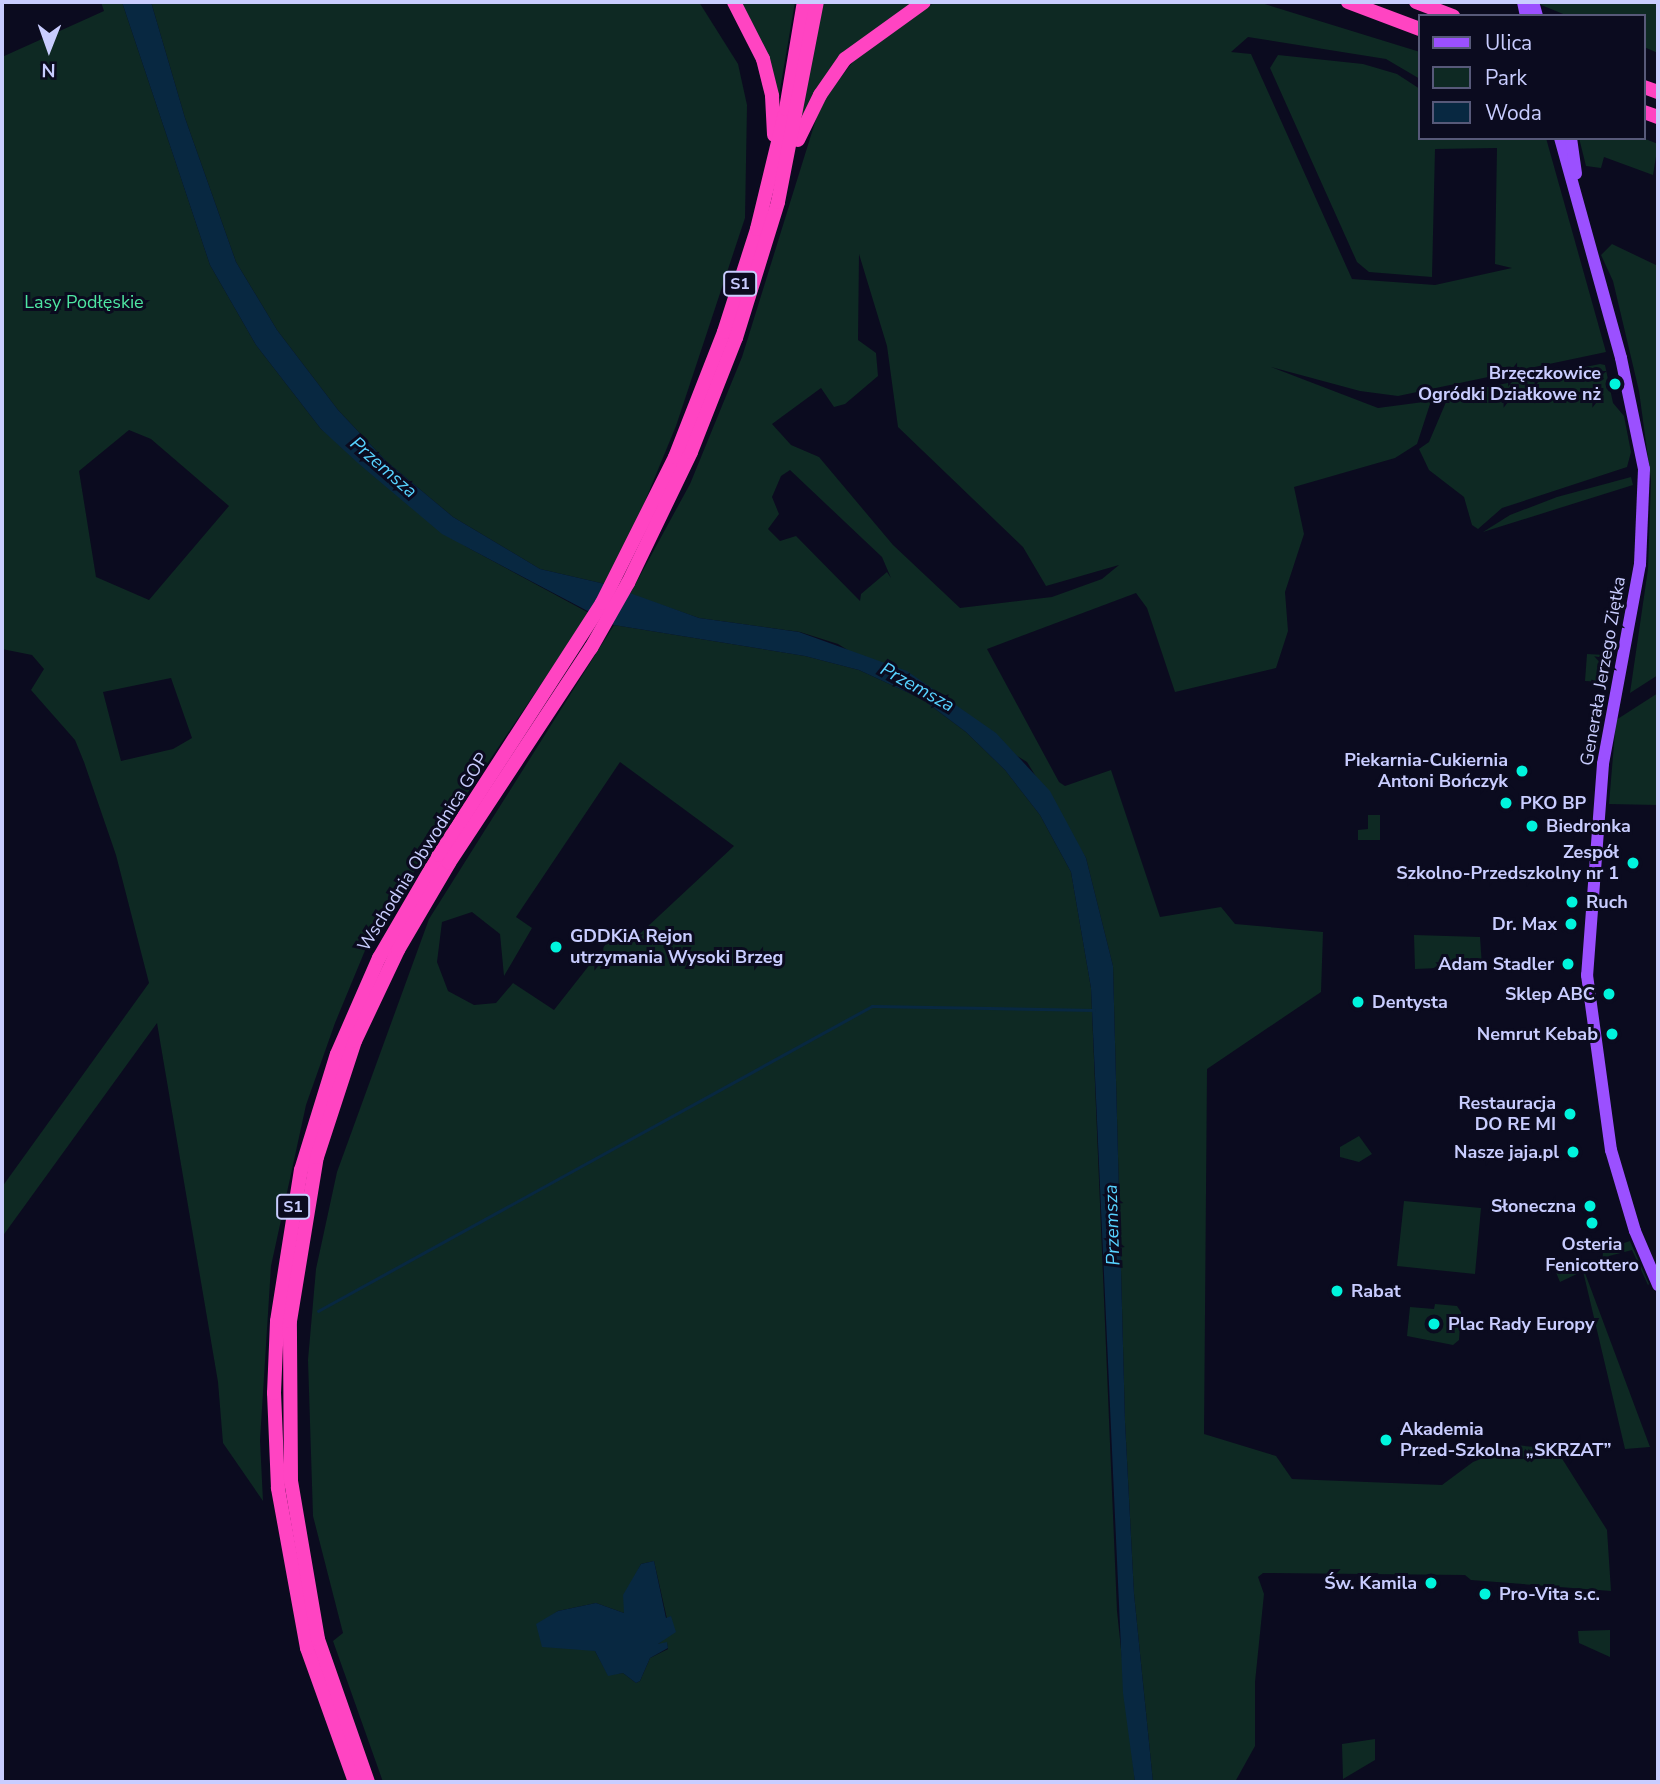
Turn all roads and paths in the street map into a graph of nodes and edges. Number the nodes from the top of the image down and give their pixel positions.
1 (734, 2) edge
2 (804, 2) edge
3 (817, 2) edge
4 (923, 2) edge
5 (1348, 2) edge
6 (1416, 2) edge
7 (1448, 14) edge
8 (1418, 28) edge
9 (1561, 140) edge
10 (1571, 140) edge
11 (783, 151) junction
12 (1585, 229) junction
13 (559, 687) junction
14 (1658, 1284) edge
15 (355, 1782) edge
16 (368, 1782) edge

1 - 11 highway
2 - 11 highway, S1
3 - 11 highway, S1
4 - 11 highway
5 - 8 highway
6 - 7 highway
9 - 12 main road
10 - 12 main road
11 - 13 highway, S1
12 - 14 main road, Generała Jerzego Ziętka
13 - 15 highway, Wschodnia Obwodnica GOP / S1
13 - 16 highway, Wschodnia Obwodnica GOP / S1

